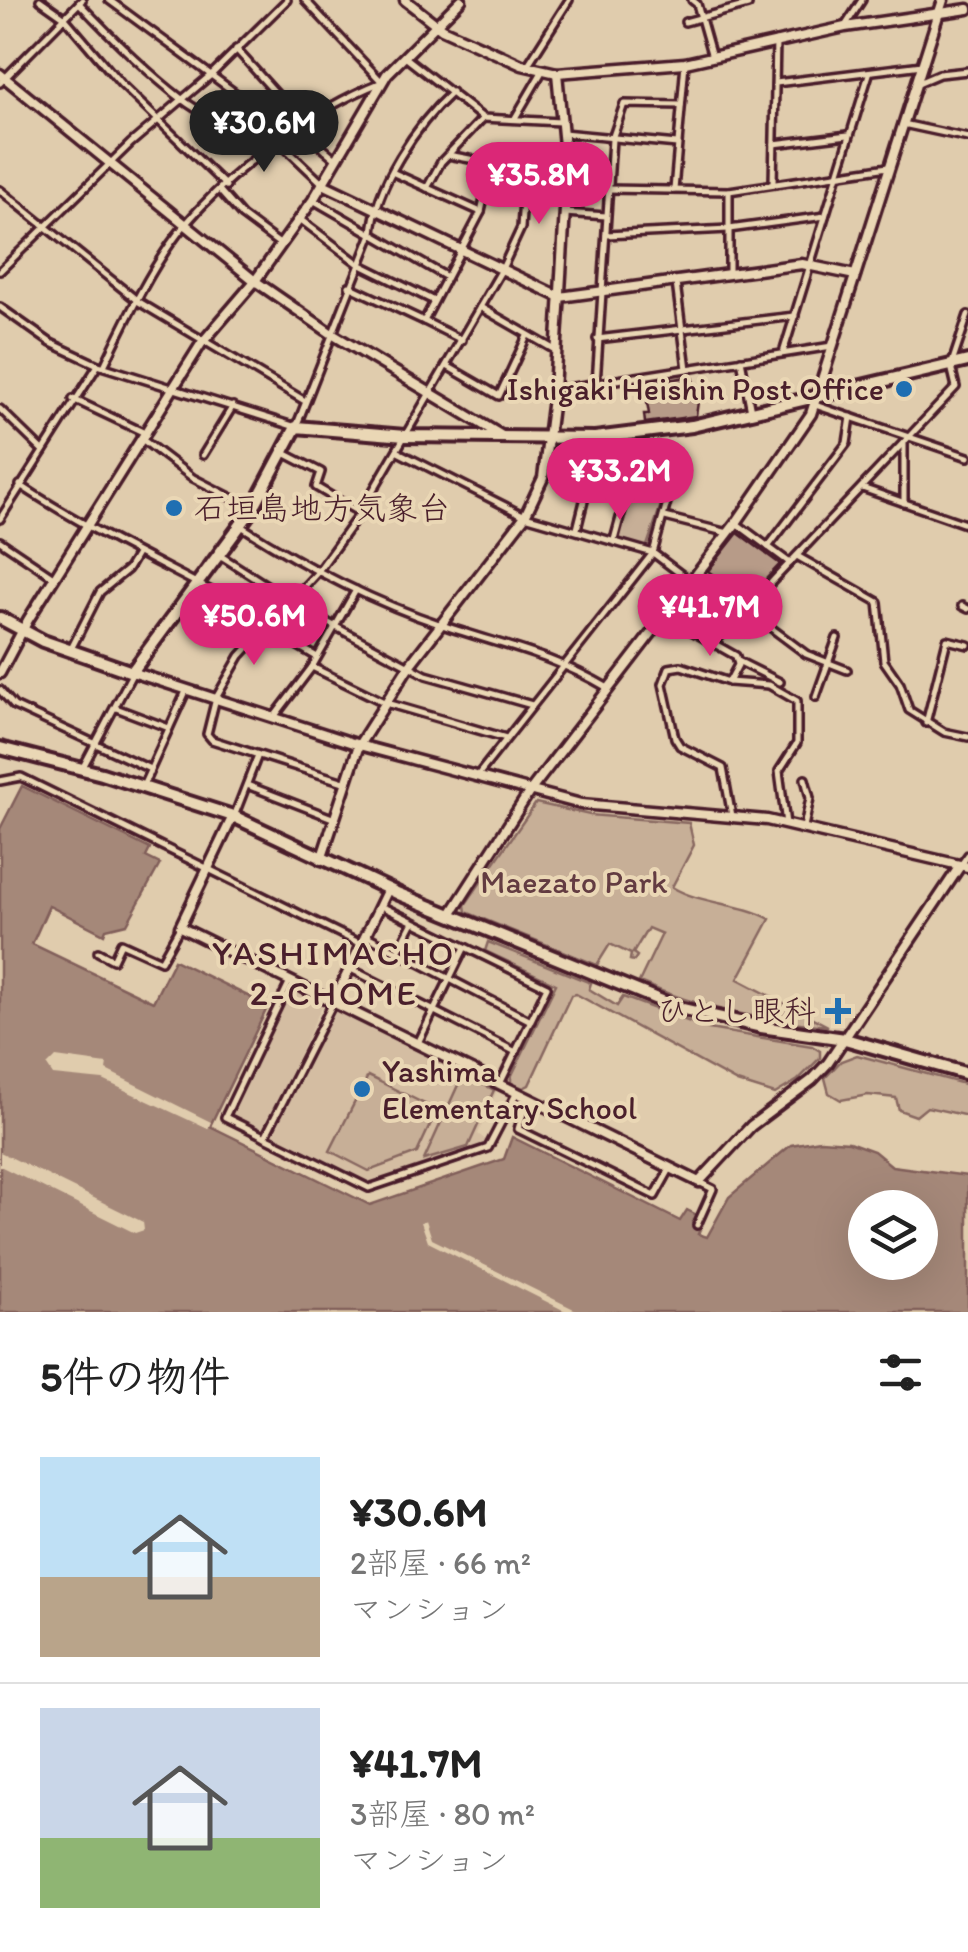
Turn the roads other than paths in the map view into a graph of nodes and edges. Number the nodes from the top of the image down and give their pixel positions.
1 (40, 0) edge
2 (109, 0) edge
3 (287, 0) edge
4 (305, 0) edge
5 (405, 0) edge
6 (461, 0) edge
7 (569, 0) edge
8 (692, 0) edge
9 (862, 0) edge
10 (943, 0) edge
11 (81, 1) edge
12 (748, 5) dead end
13 (968, 8) edge
14 (939, 13) junction
15 (64, 17) junction
16 (701, 18) junction
17 (685, 22) dead end
18 (438, 26) junction
19 (845, 27) junction
20 (776, 40) junction
21 (236, 49) junction
22 (405, 57) junction
23 (712, 57) junction
24 (685, 63) junction
25 (924, 65) junction
26 (527, 66) junction
27 (543, 70) junction
28 (968, 71) edge
29 (557, 72) junction
30 (868, 74) junction
31 (210, 75) junction
32 (2, 78) edge
33 (382, 82) junction
34 (776, 83) junction
35 (916, 83) junction
36 (452, 92) junction
37 (182, 100) junction
38 (681, 105) junction
39 (483, 118) junction
40 (515, 118) junction
41 (158, 120) junction
42 (561, 122) junction
43 (903, 124) junction
44 (299, 128) junction
45 (563, 133) junction
46 (848, 135) junction
47 (968, 138) edge
48 (612, 139) junction
49 (279, 140) junction
50 (677, 144) junction
51 (774, 144) junction
52 (260, 155) junction
53 (448, 155) junction
54 (339, 162) junction
55 (492, 162) junction
56 (110, 165) junction
57 (889, 167) junction
58 (525, 169) junction
59 (394, 173) junction
60 (836, 175) junction
61 (567, 177) junction
62 (773, 183) junction
63 (324, 184) junction
64 (427, 188) junction
65 (223, 189) junction
66 (608, 189) junction
67 (0, 190) edge
68 (674, 190) junction
69 (729, 191) junction
70 (313, 200) junction
71 (374, 209) junction
72 (481, 212) junction
73 (565, 213) junction
74 (606, 216) junction
75 (825, 216) junction
76 (300, 219) junction
77 (184, 226) junction
78 (48, 227) junction
79 (729, 229) junction
80 (372, 234) junction
81 (606, 235) junction
82 (281, 245) junction
83 (463, 252) junction
84 (359, 264) junction
85 (812, 264) junction
86 (0, 270) edge
87 (502, 271) junction
88 (729, 274) junction
89 (854, 275) junction
90 (446, 277) junction
91 (255, 282) junction
92 (676, 282) junction
93 (350, 286) junction
94 (599, 294) junction
95 (560, 297) junction
96 (434, 301) junction
97 (138, 302) junction
98 (0, 307) edge
99 (480, 308) junction
100 (795, 316) junction
101 (968, 316) edge
102 (424, 321) junction
103 (682, 327) junction
104 (332, 334) junction
105 (526, 336) junction
106 (597, 339) junction
107 (204, 340) junction
108 (462, 340) junction
109 (834, 346) junction
110 (555, 350) junction
111 (783, 354) junction
112 (741, 360) junction
113 (968, 362) edge
114 (100, 366) junction
115 (447, 366) junction
116 (951, 366) junction
117 (687, 369) junction
118 (596, 384) junction
119 (172, 390) junction
120 (554, 390) junction
121 (432, 391) junction
122 (74, 399) junction
123 (305, 401) junction
124 (813, 402) junction
125 (232, 406) junction
126 (0, 409) edge
127 (752, 414) junction
128 (851, 416) junction
129 (296, 427) junction
130 (405, 436) junction
131 (502, 436) junction
132 (145, 437) junction
133 (548, 438) junction
134 (595, 438) junction
135 (906, 440) junction
136 (42, 450) junction
137 (397, 452) junction
138 (284, 453) junction
139 (203, 455) dead end
140 (968, 457) edge
141 (630, 480) junction
142 (590, 482) junction
143 (20, 485) junction
144 (861, 488) junction
145 (0, 500) edge
146 (904, 503) junction
147 (8, 506) junction
148 (253, 508) junction
149 (360, 514) junction
150 (525, 516) junction
151 (665, 517) junction
152 (0, 519) edge
153 (736, 523) junction
154 (968, 525) edge
155 (241, 526) junction
156 (85, 527) junction
157 (577, 530) junction
158 (728, 533) junction
159 (614, 540) junction
160 (0, 541) edge
161 (768, 547) junction
162 (136, 554) junction
163 (653, 554) junction
164 (221, 556) junction
165 (797, 556) junction
166 (790, 563) junction
167 (316, 574) junction
168 (55, 578) junction
169 (690, 581) junction
170 (201, 583) junction
171 (356, 590) junction
172 (290, 600) junction
173 (746, 609) junction
174 (306, 610) dead end
175 (666, 616) junction
176 (0, 618) edge
177 (270, 623) junction
178 (440, 625) junction
179 (334, 626) junction
180 (22, 632) junction
181 (283, 637) dead end
182 (837, 638) dead end
183 (715, 642) junction
184 (968, 644) edge
185 (70, 652) junction
186 (317, 657) junction
187 (738, 661) junction
188 (828, 662) junction
189 (568, 664) junction
190 (409, 666) junction
191 (312, 667) junction
192 (847, 670) dead end
193 (0, 672) edge
194 (132, 672) junction
195 (729, 682) junction
196 (780, 682) dead end
197 (186, 689) junction
198 (0, 690) edge
199 (610, 690) junction
200 (816, 697) dead end
201 (216, 698) junction
202 (386, 703) junction
203 (532, 706) junction
204 (116, 708) junction
205 (274, 717) junction
206 (926, 722) junction
207 (169, 728) junction
208 (968, 737) edge
209 (506, 738) junction
210 (94, 744) junction
211 (359, 745) junction
212 (0, 748) edge
213 (258, 755) junction
214 (82, 768) junction
215 (150, 769) junction
216 (476, 778) junction
217 (805, 779) dead end
218 (0, 781) edge
219 (347, 783) junction
220 (247, 784) junction
221 (143, 786) junction
222 (530, 791) junction
223 (234, 816) junction
224 (732, 817) junction
225 (335, 819) junction
226 (786, 824) junction
227 (804, 827) junction
228 (968, 855) edge
229 (321, 860) junction
230 (964, 866) edge
231 (209, 868) junction
232 (388, 889) junction
233 (385, 908) dead end
234 (451, 914) junction
235 (412, 922) junction
236 (180, 928) junction
237 (363, 940) junction
238 (465, 947) junction
239 (98, 952) dead end
240 (397, 954) junction
241 (350, 968) junction
242 (449, 979) junction
243 (290, 981) junction
244 (332, 1003) junction
245 (434, 1010) junction
246 (531, 1021) junction
247 (845, 1039) junction
248 (418, 1044) junction
249 (516, 1052) junction
250 (968, 1074) edge
251 (500, 1084) junction
252 (517, 1092) junction
253 (528, 1098) junction
254 (265, 1137) junction
255 (670, 1170) junction
256 (699, 1182) junction
257 (697, 1225) dead end

1 - 15 street
2 - 31 street
3 - 21 street
4 - 33 street
5 - 18 street
6 - 18 street
7 - 26 street
8 - 16 street
9 - 19 street
10 - 14 street
11 - 15 street
11 - 37 street
12 - 16 street
13 - 14 street
14 - 19 street
14 - 25 street
15 - 32 street
15 - 41 street
16 - 17 street
16 - 23 street
18 - 22 street
18 - 26 street
19 - 20 street
20 - 23 street
20 - 34 street
21 - 31 street
21 - 44 street
22 - 33 street
22 - 36 street
23 - 24 street
24 - 29 street
24 - 38 street
25 - 30 street
25 - 35 street
26 - 27 street
27 - 29 street
27 - 40 street
28 - 35 street
29 - 42 street
30 - 34 street
30 - 46 street
31 - 37 street
31 - 49 street
32 - 56 street
33 - 44 street
33 - 54 street
34 - 51 street
35 - 43 street
36 - 39 street
36 - 59 street
37 - 41 street
37 - 52 street
38 - 48 street
38 - 50 street
39 - 40 street
39 - 53 street
40 - 42 street
41 - 56 street
41 - 65 street
42 - 45 street
43 - 47 street
43 - 57 street
44 - 49 street
44 - 54 street
45 - 48 street
45 - 61 street
46 - 51 street
46 - 60 street
48 - 50 street
48 - 66 street
49 - 52 street
49 - 63 street
50 - 68 street
51 - 62 street
52 - 65 street
53 - 55 street
53 - 64 street
54 - 63 street
55 - 58 street
55 - 72 street
56 - 77 street
56 - 78 street
57 - 60 street
57 - 89 street
58 - 61 street
58 - 87 street
59 - 64 street
59 - 71 street
60 - 62 street
60 - 75 street
61 - 73 street
62 - 69 street
63 - 70 street
63 - 71 street
64 - 72 street
65 - 77 street
65 - 82 street
66 - 68 street
66 - 74 street
67 - 78 street
68 - 69 street
69 - 79 street
70 - 76 street
70 - 80 street
71 - 80 street
71 - 83 street
72 - 83 street
73 - 74 street
73 - 95 street
74 - 81 street
75 - 79 street
75 - 85 street
76 - 82 street
76 - 84 street
77 - 91 street
77 - 97 street
78 - 86 street
78 - 97 street
79 - 81 street
79 - 88 street
80 - 84 street
80 - 90 street
81 - 94 street
82 - 91 street
83 - 87 street
83 - 90 street
84 - 93 street
84 - 96 street
85 - 88 street
85 - 89 street
85 - 100 street
87 - 95 street
87 - 99 street
88 - 92 street
89 - 109 street
90 - 96 street
91 - 104 street
91 - 107 street
92 - 94 street
92 - 103 street
93 - 102 street
93 - 104 street
94 - 95 street
94 - 106 street
95 - 110 street
96 - 102 street
97 - 107 street
97 - 114 street
98 - 114 street
99 - 105 street
99 - 108 street
100 - 103 street
100 - 111 street
101 - 116 street
102 - 108 street
103 - 106 street
103 - 117 street
104 - 121 street
104 - 123 street
105 - 110 street
105 - 115 street
106 - 118 street
107 - 119 street
107 - 123 street
108 - 115 street
109 - 111 street
109 - 124 street
110 - 120 street
111 - 112 street
112 - 117 street
112 - 127 street
113 - 116 highway
114 - 119 street
114 - 122 street
115 - 121 street
116 - 124 highway
116 - 135 street
117 - 118 street
118 - 120 street
119 - 125 street
119 - 132 street
120 - 133 street
121 - 130 street
121 - 131 street
122 - 132 street
122 - 136 street
123 - 129 street
124 - 127 highway
124 - 128 street
124 - 153 street
125 - 129 street
125 - 139 street
126 - 136 street
127 - 134 highway
128 - 135 street
128 - 161 street
129 - 130 highway
129 - 138 highway
130 - 131 highway
130 - 137 street
131 - 133 highway
132 - 148 street
132 - 156 street
133 - 134 highway
133 - 150 street
134 - 142 street
135 - 140 street
135 - 144 street
135 - 146 street
136 - 143 street
137 - 149 street
137 - 150 street
138 - 148 highway
138 - 149 street
141 - 142 street
141 - 151 street
141 - 159 street
142 - 157 street
143 - 147 street
143 - 156 street
144 - 146 street
144 - 165 street
145 - 147 street
146 - 154 street
147 - 152 street
148 - 155 highway
149 - 167 street
150 - 157 street
150 - 178 street
151 - 158 street
151 - 163 street
153 - 158 street
153 - 161 street
155 - 164 highway
155 - 167 street
156 - 162 street
156 - 168 street
157 - 159 street
158 - 169 street
159 - 163 street
160 - 168 street
161 - 166 street
162 - 170 street
162 - 185 street
163 - 169 street
163 - 189 street
164 - 170 highway
164 - 172 street
165 - 166 street
165 - 206 street
166 - 173 street
167 - 171 street
167 - 172 street
168 - 180 street
169 - 175 street
170 - 177 street
170 - 194 highway
171 - 178 street
171 - 179 street
172 - 177 street
173 - 183 street
173 - 188 street
174 - 179 street
175 - 183 street
175 - 199 street
176 - 180 highway
177 - 201 street
178 - 189 street
178 - 190 street
179 - 186 street
179 - 190 street
180 - 185 highway
180 - 193 street
181 - 186 street
182 - 188 street
183 - 187 street
184 - 206 street
185 - 194 highway
186 - 191 street
187 - 195 street
187 - 196 street
188 - 192 street
188 - 200 street
189 - 199 street
189 - 203 street
190 - 202 street
190 - 203 street
191 - 202 street
191 - 205 street
194 - 197 street
194 - 204 street
195 - 224 street
195 - 226 street
197 - 201 street
197 - 207 street
198 - 210 street
199 - 222 street
201 - 205 street
201 - 213 street
202 - 209 street
202 - 211 street
203 - 209 street
204 - 207 street
204 - 210 street
205 - 211 street
206 - 208 street
207 - 215 street
209 - 216 street
210 - 214 street
210 - 215 street
211 - 216 street
211 - 219 street
212 - 214 highway
213 - 219 street
213 - 220 street
214 - 221 highway
215 - 221 street
216 - 222 street
217 - 227 street
218 - 231 street
219 - 225 street
220 - 223 street
220 - 225 street
221 - 223 highway
222 - 224 street
222 - 234 street
223 - 229 highway
223 - 231 street
224 - 226 street
225 - 229 street
226 - 227 street
227 - 230 street
228 - 230 street
229 - 232 highway
230 - 247 street
231 - 236 street
231 - 237 street
232 - 234 highway
232 - 237 street
233 - 235 street
234 - 247 highway
235 - 238 street
235 - 240 street
236 - 239 street
236 - 243 street
237 - 240 street
237 - 241 street
238 - 242 street
238 - 246 street
240 - 242 street
241 - 244 street
241 - 245 street
242 - 245 street
242 - 246 street
243 - 244 street
243 - 254 street
244 - 248 street
244 - 254 street
245 - 248 street
245 - 249 street
246 - 249 street
247 - 250 highway
247 - 256 street
248 - 251 street
249 - 251 street
251 - 252 street
252 - 253 street
252 - 254 street
253 - 255 street
253 - 255 street
255 - 256 street
256 - 257 street

